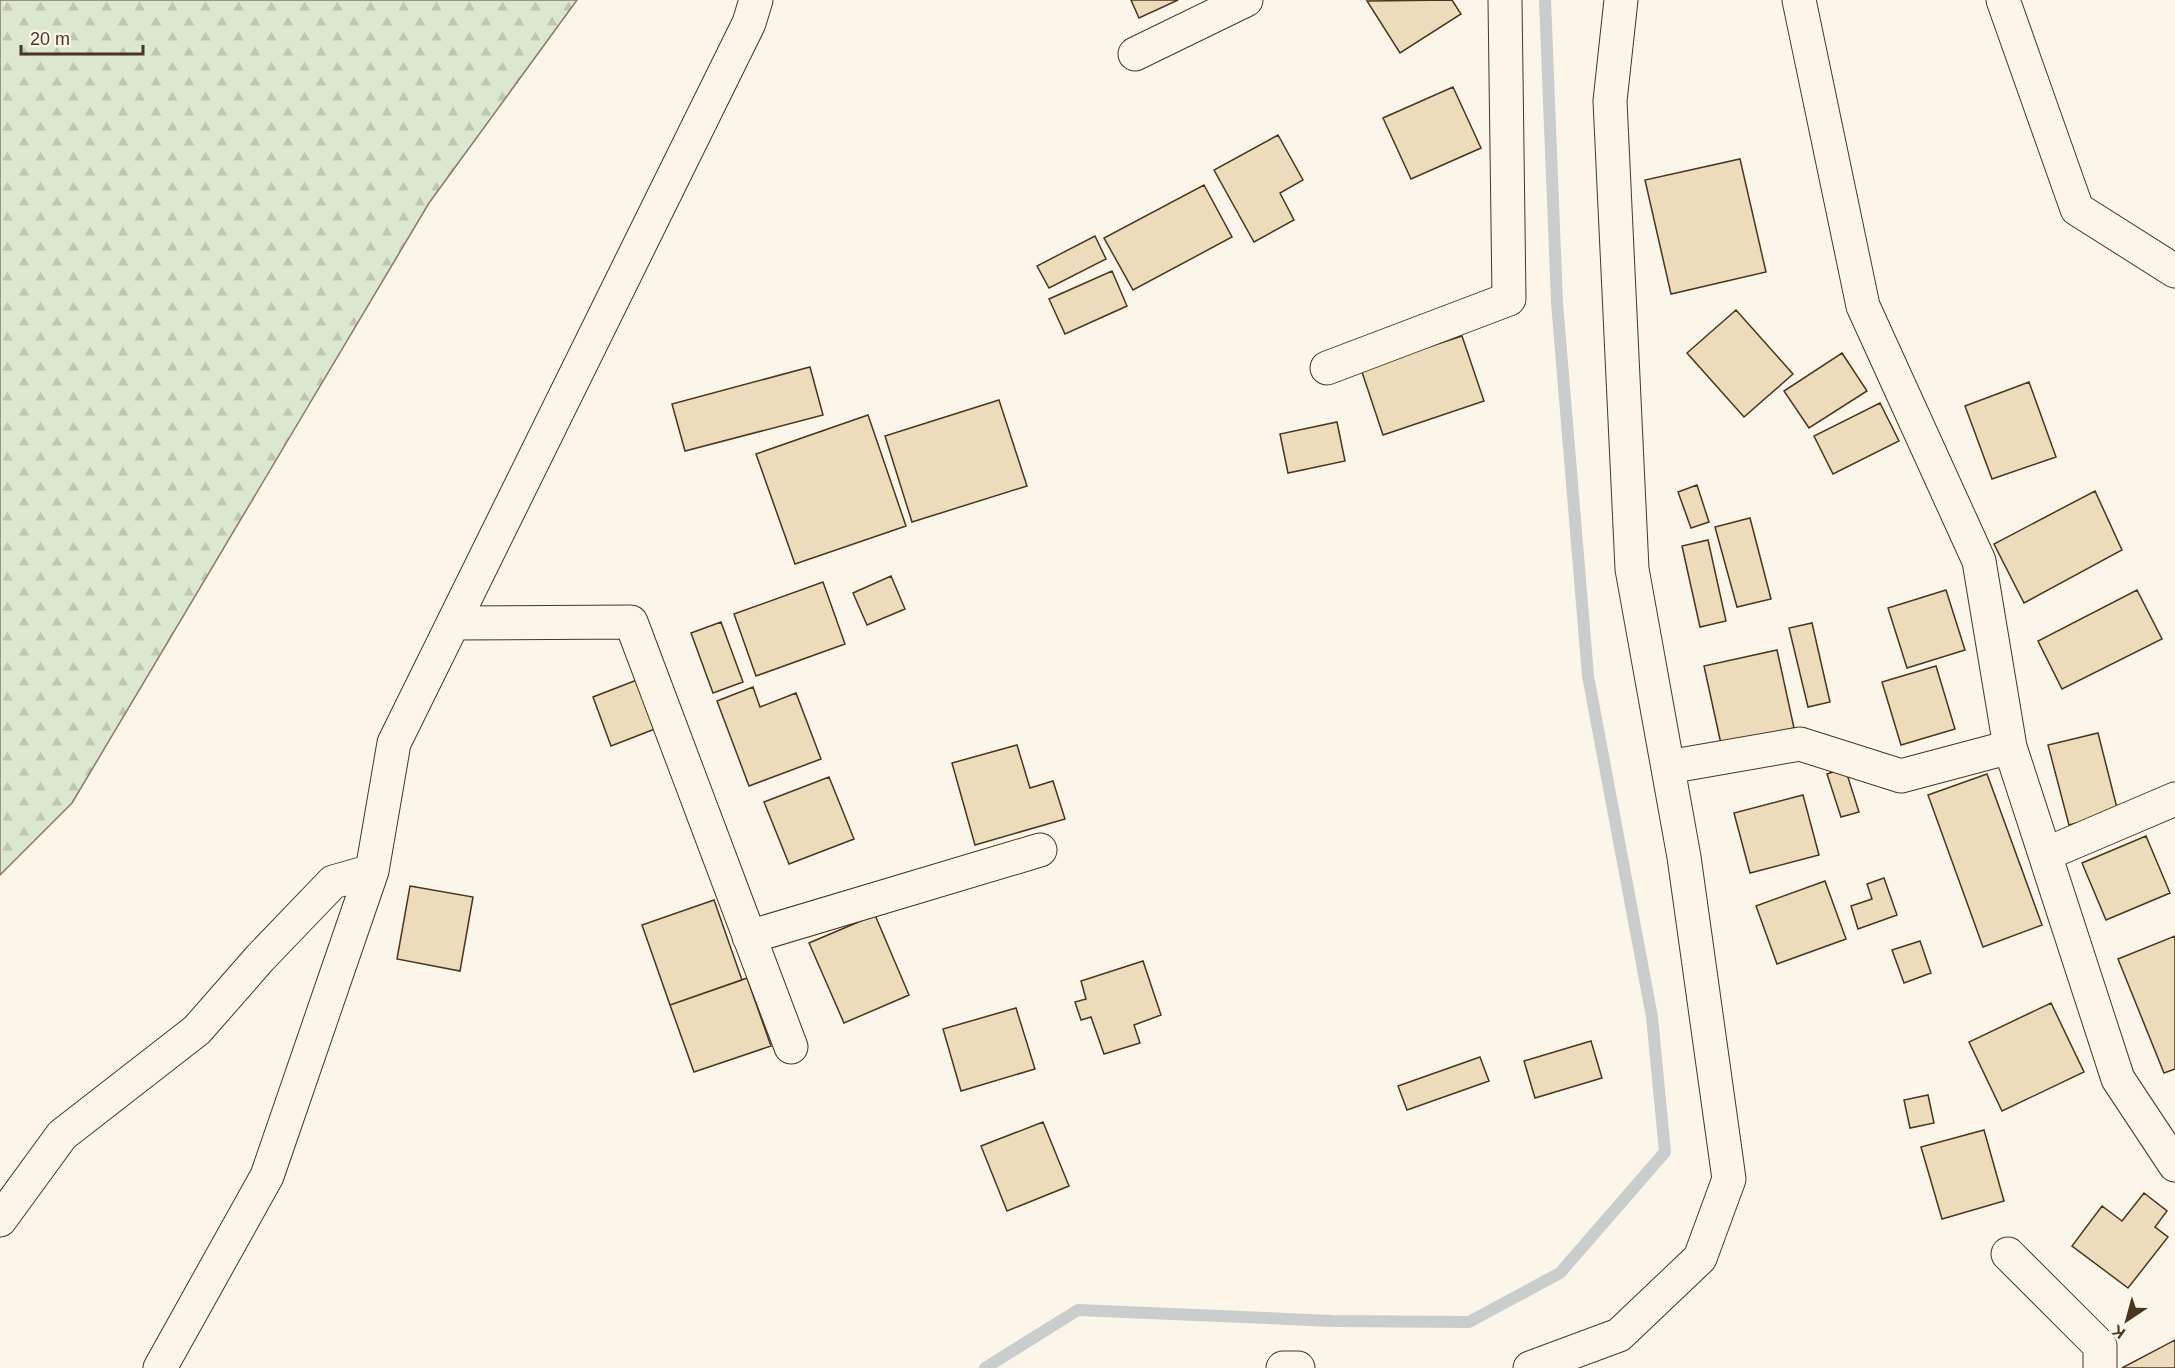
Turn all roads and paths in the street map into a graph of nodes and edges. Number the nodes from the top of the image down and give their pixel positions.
1 (756, 0) edge
2 (1246, 0) edge
3 (1505, 0) edge
4 (1621, 0) edge
5 (1800, 0) edge
6 (2003, 0) edge
7 (1136, 54) dead end
8 (2175, 271) edge
9 (1327, 368) dead end
10 (453, 623) junction
11 (2010, 747) junction
12 (1668, 767) junction
13 (2175, 799) edge
14 (1040, 850) dead end
15 (2046, 854) junction
16 (372, 871) junction
17 (749, 937) junction
18 (791, 1047) dead end
19 (2175, 1165) edge
20 (0, 1220) edge
21 (2008, 1254) dead end
22 (160, 1368) edge
23 (1283, 1368) edge
24 (1298, 1368) edge
25 (1530, 1368) edge
26 (2100, 1368) edge

1 - 10 street
2 - 7 street
3 - 9 street
4 - 12 street
5 - 11 street
6 - 8 street
10 - 16 street
10 - 17 street
11 - 12 street
11 - 15 street
12 - 25 street
13 - 15 street
14 - 17 street
15 - 19 street
16 - 20 street
16 - 22 street
17 - 18 street
21 - 26 street
23 - 24 street

